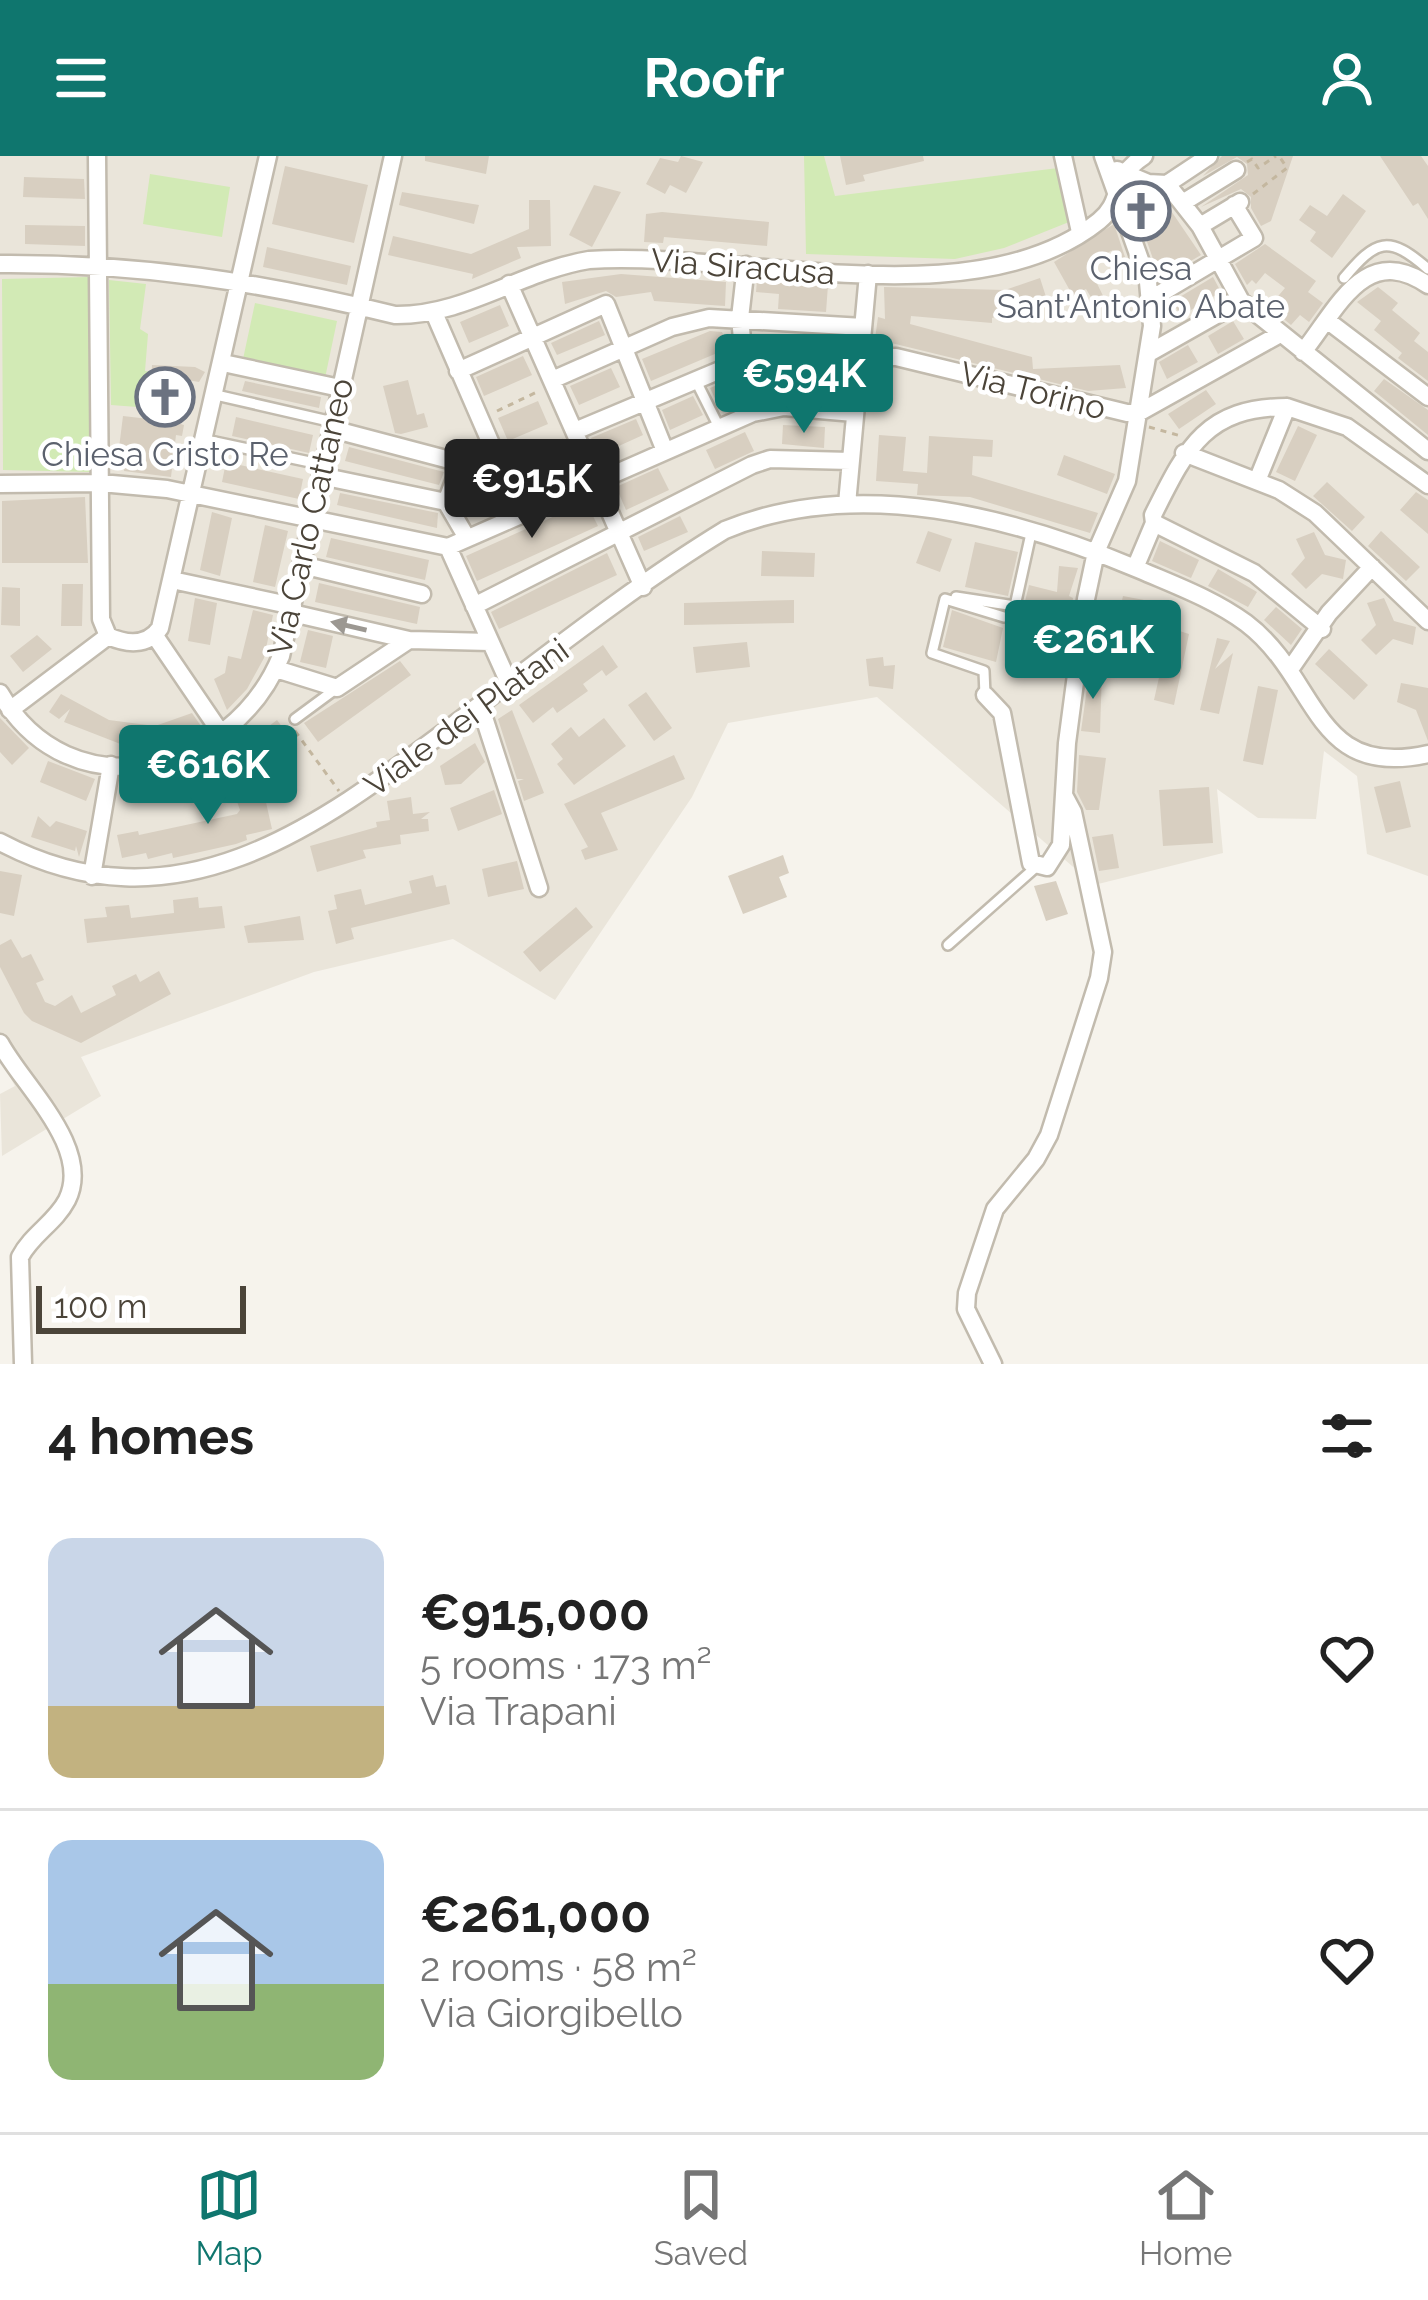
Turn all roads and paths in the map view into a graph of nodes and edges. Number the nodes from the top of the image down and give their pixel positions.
1 (97, 156) edge
2 (268, 156) edge
3 (393, 156) edge
4 (1063, 156) edge
5 (1144, 156) edge
6 (1209, 156) edge
7 (1278, 156) edge
8 (1236, 170) joint
9 (1115, 172) edge
10 (1158, 184) junction
11 (1184, 202) junction
12 (1237, 203) junction
13 (1200, 226) junction
14 (1080, 232) junction
15 (1218, 261) junction
16 (100, 263) junction
17 (0, 264) edge
18 (746, 265) junction
19 (868, 274) junction
20 (1344, 278) dead end
21 (1426, 278) edge
22 (241, 281) junction
23 (509, 284) junction
24 (1151, 298) junction
25 (1241, 301) junction
26 (358, 306) junction
27 (435, 315) junction
28 (740, 318) junction
29 (1328, 321) junction
30 (863, 327) junction
31 (1280, 334) junction
32 (532, 338) junction
33 (621, 349) junction
34 (1149, 352) junction
35 (1303, 352) junction
36 (743, 360) junction
37 (223, 363) junction
38 (859, 369) junction
39 (458, 371) junction
40 (695, 379) junction
41 (546, 386) junction
42 (340, 388) junction
43 (216, 394) junction
44 (1428, 397) edge
45 (642, 401) junction
46 (1287, 407) junction
47 (854, 413) junction
48 (1139, 418) junction
49 (479, 419) junction
50 (332, 425) junction
51 (719, 428) junction
52 (1178, 434) dead end
53 (569, 436) junction
54 (206, 440) junction
55 (491, 448) junction
56 (665, 451) junction
57 (1428, 451) edge
58 (1184, 453) junction
59 (851, 461) junction
60 (461, 463) junction
61 (501, 469) junction
62 (322, 470) junction
63 (597, 482) junction
64 (1257, 482) junction
65 (101, 483) junction
66 (0, 484) edge
67 (1428, 485) edge
68 (194, 496) junction
69 (515, 499) dead end
70 (446, 502) junction
71 (847, 504) junction
72 (312, 519) junction
73 (1154, 523) junction
74 (1032, 530) junction
75 (620, 534) junction
76 (467, 538) junction
77 (448, 547) junction
78 (1096, 552) junction
79 (302, 566) junction
80 (1372, 567) junction
81 (1135, 568) junction
82 (172, 580) junction
83 (643, 587) junction
84 (422, 594) dead end
85 (945, 599) junction
86 (474, 606) junction
87 (292, 609) junction
88 (1004, 617) dead end
89 (1428, 621) edge
90 (1322, 629) junction
91 (108, 636) junction
92 (155, 636) junction
93 (409, 640) junction
94 (490, 642) junction
95 (1291, 668) junction
96 (276, 669) junction
97 (509, 683) junction
98 (337, 688) junction
99 (0, 693) edge
100 (985, 694) joint
101 (480, 705) junction
102 (10, 710) junction
103 (292, 720) joint
104 (223, 736) junction
105 (1428, 754) edge
106 (111, 765) junction
107 (1065, 797) junction
108 (348, 804) junction
109 (0, 842) edge
110 (1036, 867) junction
111 (92, 876) junction
112 (539, 888) dead end
113 (948, 945) dead end
114 (0, 1043) edge
115 (23, 1364) edge
116 (993, 1364) edge

1 - 16 street
2 - 22 street
3 - 26 street, Via Carlo Cattaneo
4 - 14 street
5 - 9 street, Via Siracusa
6 - 10 street
7 - 8 path
7 - 12 path
8 - 11 street
9 - 10 street
9 - 14 street, Via Siracusa
9 - 24 street
10 - 11 street
11 - 13 street
12 - 13 street
12 - 15 street
13 - 15 street
14 - 19 street, Via Siracusa
15 - 24 street
15 - 25 street
16 - 17 street, Via Siracusa
16 - 22 street, Via Siracusa
16 - 65 street
18 - 19 street, Via Siracusa
18 - 23 street, Via Siracusa
18 - 28 street
19 - 30 street
20 - 21 lane
21 - 29 street
22 - 26 street, Via Siracusa
22 - 37 street
23 - 27 street, Via Siracusa
23 - 32 street
24 - 34 street
25 - 31 street
25 - 34 street
26 - 27 street, Via Siracusa
26 - 42 street, Via Carlo Cattaneo
27 - 39 street
28 - 30 street
28 - 33 street
28 - 36 street
29 - 35 street
29 - 44 street
30 - 38 street
31 - 35 street
31 - 48 street
32 - 33 street
32 - 39 street
32 - 41 street
33 - 41 street
33 - 45 street
34 - 48 street
35 - 57 street
36 - 38 street, Via Torino
36 - 40 street
37 - 42 street
37 - 43 street
38 - 47 street
38 - 48 street, Via Torino
39 - 49 street
40 - 45 street
40 - 51 lane
41 - 49 path
41 - 53 street
42 - 50 street, Via Carlo Cattaneo
43 - 50 lane
43 - 54 street
45 - 53 street
45 - 56 street
46 - 58 street
46 - 64 street
46 - 67 street
47 - 51 street
47 - 59 street
48 - 52 path
48 - 78 street
49 - 55 street
50 - 60 street
50 - 62 street, Via Carlo Cattaneo
51 - 56 street
53 - 61 path
53 - 63 street
54 - 62 lane
54 - 68 street
55 - 60 street
55 - 61 street
56 - 63 street
58 - 64 street
58 - 73 street
59 - 71 street
59 - 75 street
60 - 70 street
61 - 69 street
62 - 70 street
62 - 72 street, Via Carlo Cattaneo
63 - 75 street
63 - 76 street
64 - 80 street
65 - 66 street
65 - 68 street
65 - 91 street
68 - 72 street
68 - 82 street
70 - 76 street
71 - 74 street, Viale dei Platani
71 - 83 street, Viale dei Platani
72 - 77 street
72 - 79 street, Via Carlo Cattaneo
73 - 81 street
73 - 90 street
74 - 78 street, Viale dei Platani
74 - 85 lane
75 - 83 street
75 - 86 street
76 - 77 street
77 - 86 street
78 - 81 street, Viale dei Platani
78 - 107 street
79 - 84 street
79 - 87 street, Via Carlo Cattaneo
80 - 89 street
80 - 90 street
81 - 95 street, Viale dei Platani
82 - 87 street
82 - 92 street
83 - 97 street, Viale dei Platani
85 - 88 lane
85 - 100 lane
86 - 94 street
93 -> 87 street
87 - 96 street, Via Carlo Cattaneo
90 - 95 street
91 - 92 street
91 - 102 street
92 - 104 street
93 - 94 street
93 - 98 street
94 - 97 street
95 - 105 street, Viale dei Platani
96 - 98 street
96 - 104 street, Via Carlo Cattaneo
97 - 101 street, Viale dei Platani
98 - 103 lane
99 - 102 street
100 - 110 street
101 - 108 street, Viale dei Platani
101 - 112 street
102 - 106 street
103 - 108 path
104 - 106 street, Via Carlo Cattaneo
106 - 111 street
107 - 110 street
107 - 116 street
108 - 111 street, Viale dei Platani
109 - 111 street, Viale dei Platani
110 - 113 lane
114 - 115 street

